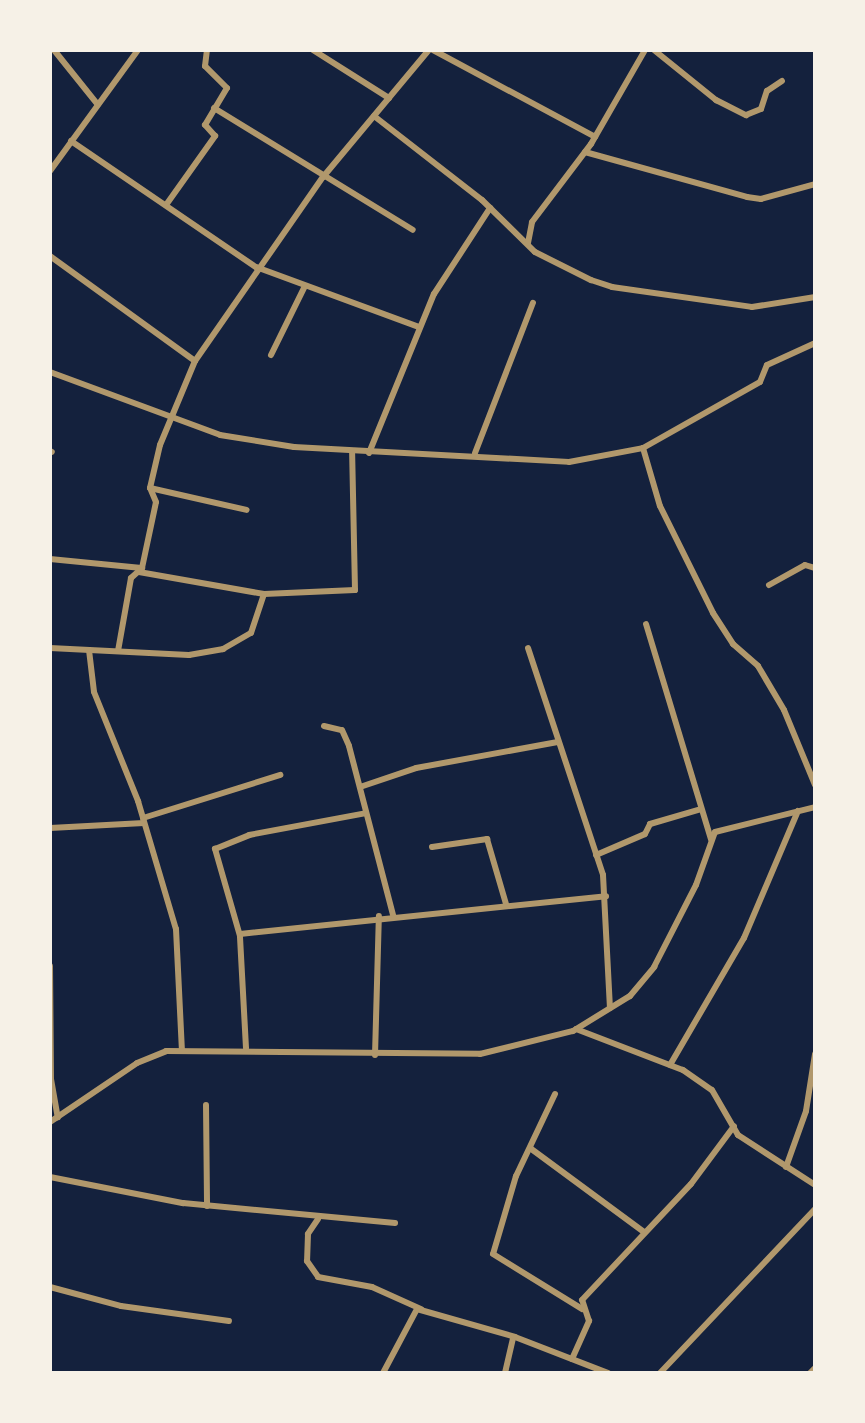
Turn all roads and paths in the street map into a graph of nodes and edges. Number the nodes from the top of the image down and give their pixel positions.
1 (54, 50) edge
2 (138, 50) edge
3 (207, 50) edge
4 (313, 50) edge
5 (431, 50) edge
6 (645, 50) edge
7 (654, 50) edge
8 (782, 81) dead end
9 (389, 98) junction
10 (98, 105) junction
11 (214, 108) junction
12 (374, 116) junction
13 (595, 137) junction
14 (71, 141) junction
15 (585, 152) junction
16 (50, 171) edge
17 (323, 177) junction
18 (815, 184) edge
19 (166, 205) junction
20 (490, 208) junction
21 (413, 230) dead end
22 (528, 244) junction
23 (50, 256) edge
24 (256, 267) junction
25 (305, 286) junction
26 (815, 297) edge
27 (533, 303) dead end
28 (419, 327) junction
29 (815, 343) edge
30 (271, 355) dead end
31 (195, 361) junction
32 (50, 372) edge
33 (173, 421) junction
34 (643, 448) junction
35 (352, 452) junction
36 (369, 453) junction
37 (475, 453) junction
38 (150, 488) junction
39 (247, 510) dead end
40 (50, 559) edge
41 (815, 568) edge
42 (140, 570) junction
43 (769, 585) dead end
44 (264, 594) junction
45 (646, 624) dead end
46 (50, 648) edge
47 (528, 648) dead end
48 (89, 650) junction
49 (118, 651) junction
50 (324, 726) dead end
51 (558, 742) junction
52 (280, 775) dead end
53 (815, 785) edge
54 (360, 787) junction
55 (815, 807) edge
56 (701, 809) junction
57 (798, 811) junction
58 (366, 813) junction
59 (144, 820) junction
60 (50, 828) edge
61 (711, 839) junction
62 (432, 847) dead end
63 (596, 855) junction
64 (606, 896) junction
65 (506, 904) junction
66 (393, 915) junction
67 (379, 916) junction
68 (240, 934) junction
69 (50, 966) edge
70 (610, 1008) junction
71 (576, 1029) junction
72 (246, 1048) junction
73 (182, 1050) junction
74 (815, 1054) edge
75 (375, 1055) junction
76 (670, 1065) junction
77 (555, 1094) dead end
78 (206, 1105) dead end
79 (58, 1117) junction
80 (50, 1122) edge
81 (734, 1126) junction
82 (530, 1148) junction
83 (786, 1167) junction
84 (50, 1177) edge
85 (815, 1185) edge
86 (207, 1206) junction
87 (815, 1209) edge
88 (318, 1219) junction
89 (395, 1223) dead end
90 (644, 1232) junction
91 (50, 1287) edge
92 (421, 1309) junction
93 (585, 1311) junction
94 (229, 1321) dead end
95 (513, 1337) junction
96 (572, 1359) junction
97 (815, 1368) edge
98 (383, 1373) edge
99 (505, 1373) edge
100 (608, 1373) edge
101 (660, 1373) edge
102 (810, 1373) edge

1 - 10 street
2 - 10 street
3 - 11 street
4 - 9 street
5 - 9 street
5 - 13 street
6 - 13 street
7 - 8 street
9 - 12 street
10 - 14 street
11 - 17 street
11 - 19 street
12 - 17 street
12 - 20 street
13 - 15 street
14 - 16 street
14 - 19 street
15 - 18 street
15 - 22 street
17 - 21 street
17 - 24 street
19 - 24 street
20 - 22 street
20 - 28 street
22 - 26 street
23 - 31 street
24 - 25 street
24 - 31 street
25 - 28 street
25 - 30 street
27 - 37 street
28 - 36 street
29 - 34 street
31 - 33 street
32 - 33 street
33 - 35 street
33 - 38 street
34 - 37 street
34 - 53 street
35 - 36 street
35 - 44 street
36 - 37 street
38 - 39 street
38 - 42 street
40 - 42 street
41 - 43 street
42 - 44 street
42 - 49 street
44 - 49 street
45 - 56 street
46 - 48 street
47 - 51 street
48 - 49 street
48 - 59 street
50 - 54 street
51 - 54 street
51 - 63 street
52 - 59 street
54 - 58 street
55 - 57 street
56 - 61 street
56 - 63 street
57 - 61 street
57 - 76 street
58 - 66 street
58 - 68 street
59 - 60 street
59 - 73 street
61 - 70 street
62 - 65 street
63 - 64 street
64 - 65 street
64 - 70 street
65 - 66 street
66 - 67 street
67 - 68 street
67 - 75 street
68 - 72 street
69 - 79 street
70 - 71 street
71 - 75 street
71 - 76 street
72 - 73 street
72 - 75 street
73 - 79 street
74 - 83 street
76 - 81 street
77 - 82 street
78 - 86 street
79 - 80 street
81 - 83 street
81 - 90 street
82 - 90 street
82 - 93 street
83 - 85 street
84 - 86 street
86 - 88 street
87 - 101 street
88 - 89 street
88 - 92 street
90 - 93 street
91 - 94 street
92 - 95 street
92 - 98 street
93 - 96 street
95 - 96 street
95 - 99 street
96 - 100 street
97 - 102 street

